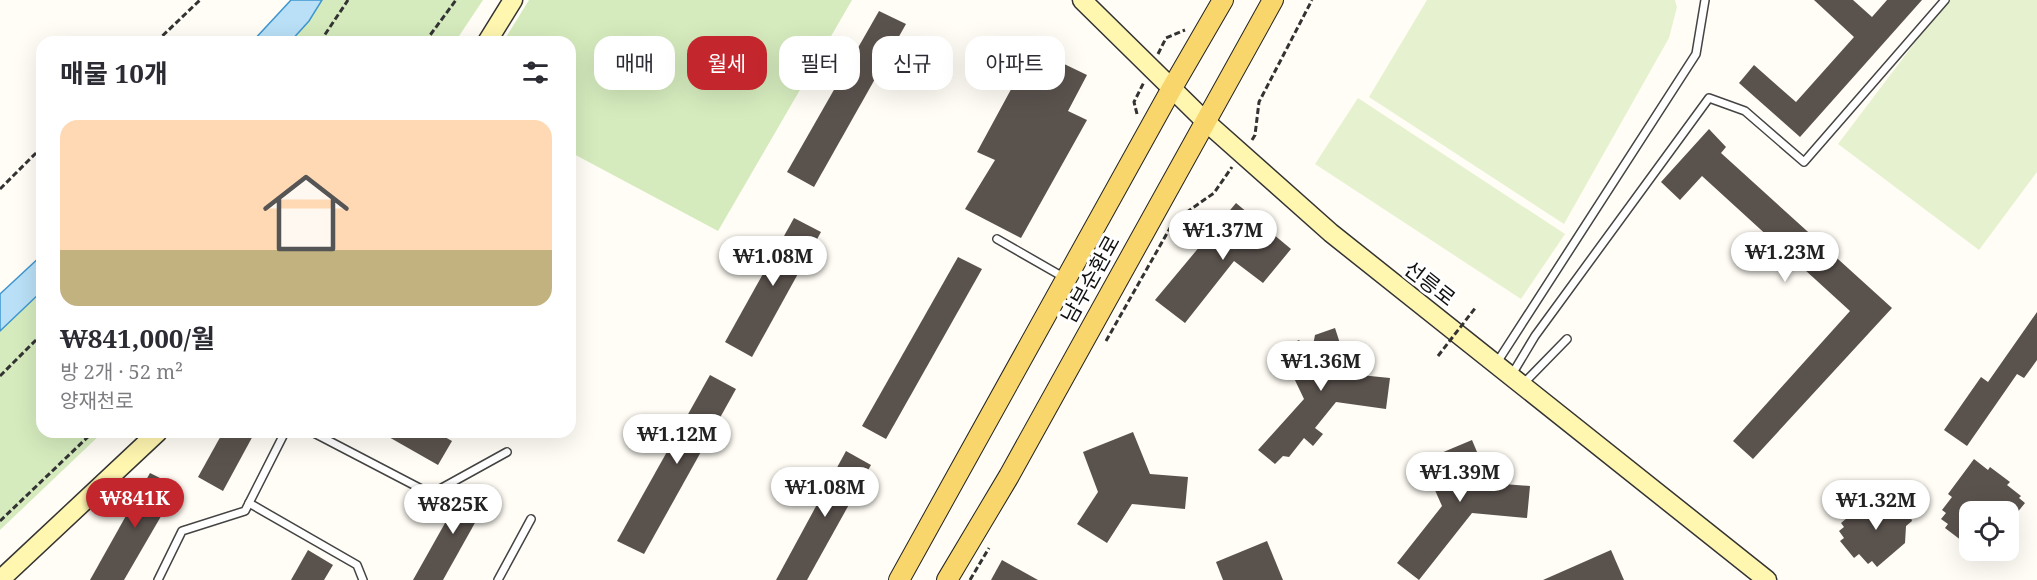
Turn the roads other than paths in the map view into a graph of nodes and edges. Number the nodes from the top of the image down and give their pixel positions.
1 (513, 0) edge
2 (1082, 0) edge
3 (1223, 0) edge
4 (1273, 0) edge
5 (1705, 0) edge
6 (1945, 0) edge
7 (491, 36) edge
8 (1172, 88) junction
9 (1205, 120) junction
10 (997, 240) dead end
11 (1066, 279) junction
12 (1567, 339) dead end
13 (1496, 364) junction
14 (1517, 380) junction
15 (152, 438) edge
16 (282, 438) edge
17 (324, 438) edge
18 (507, 452) dead end
19 (249, 503) junction
20 (531, 519) dead end
21 (0, 580) edge
22 (158, 580) edge
23 (363, 580) edge
24 (498, 580) edge
25 (899, 580) edge
26 (947, 580) edge
27 (1767, 580) edge

1 - 7 main road
2 - 8 main road, 선릉로
3 - 8 main road, 남부순환로
4 - 9 main road, 남부순환로
5 - 13 lane
6 - 14 lane
8 - 9 main road, 선릉로
8 - 11 main road, 남부순환로
9 - 13 main road, 선릉로
9 - 26 main road, 남부순환로
10 - 11 lane
11 - 25 main road, 남부순환로
12 - 14 lane
13 - 14 main road, 선릉로
14 - 27 main road, 선릉로
15 - 21 main road
16 - 19 lane
17 - 18 lane
19 - 22 lane
19 - 23 lane
20 - 24 lane

